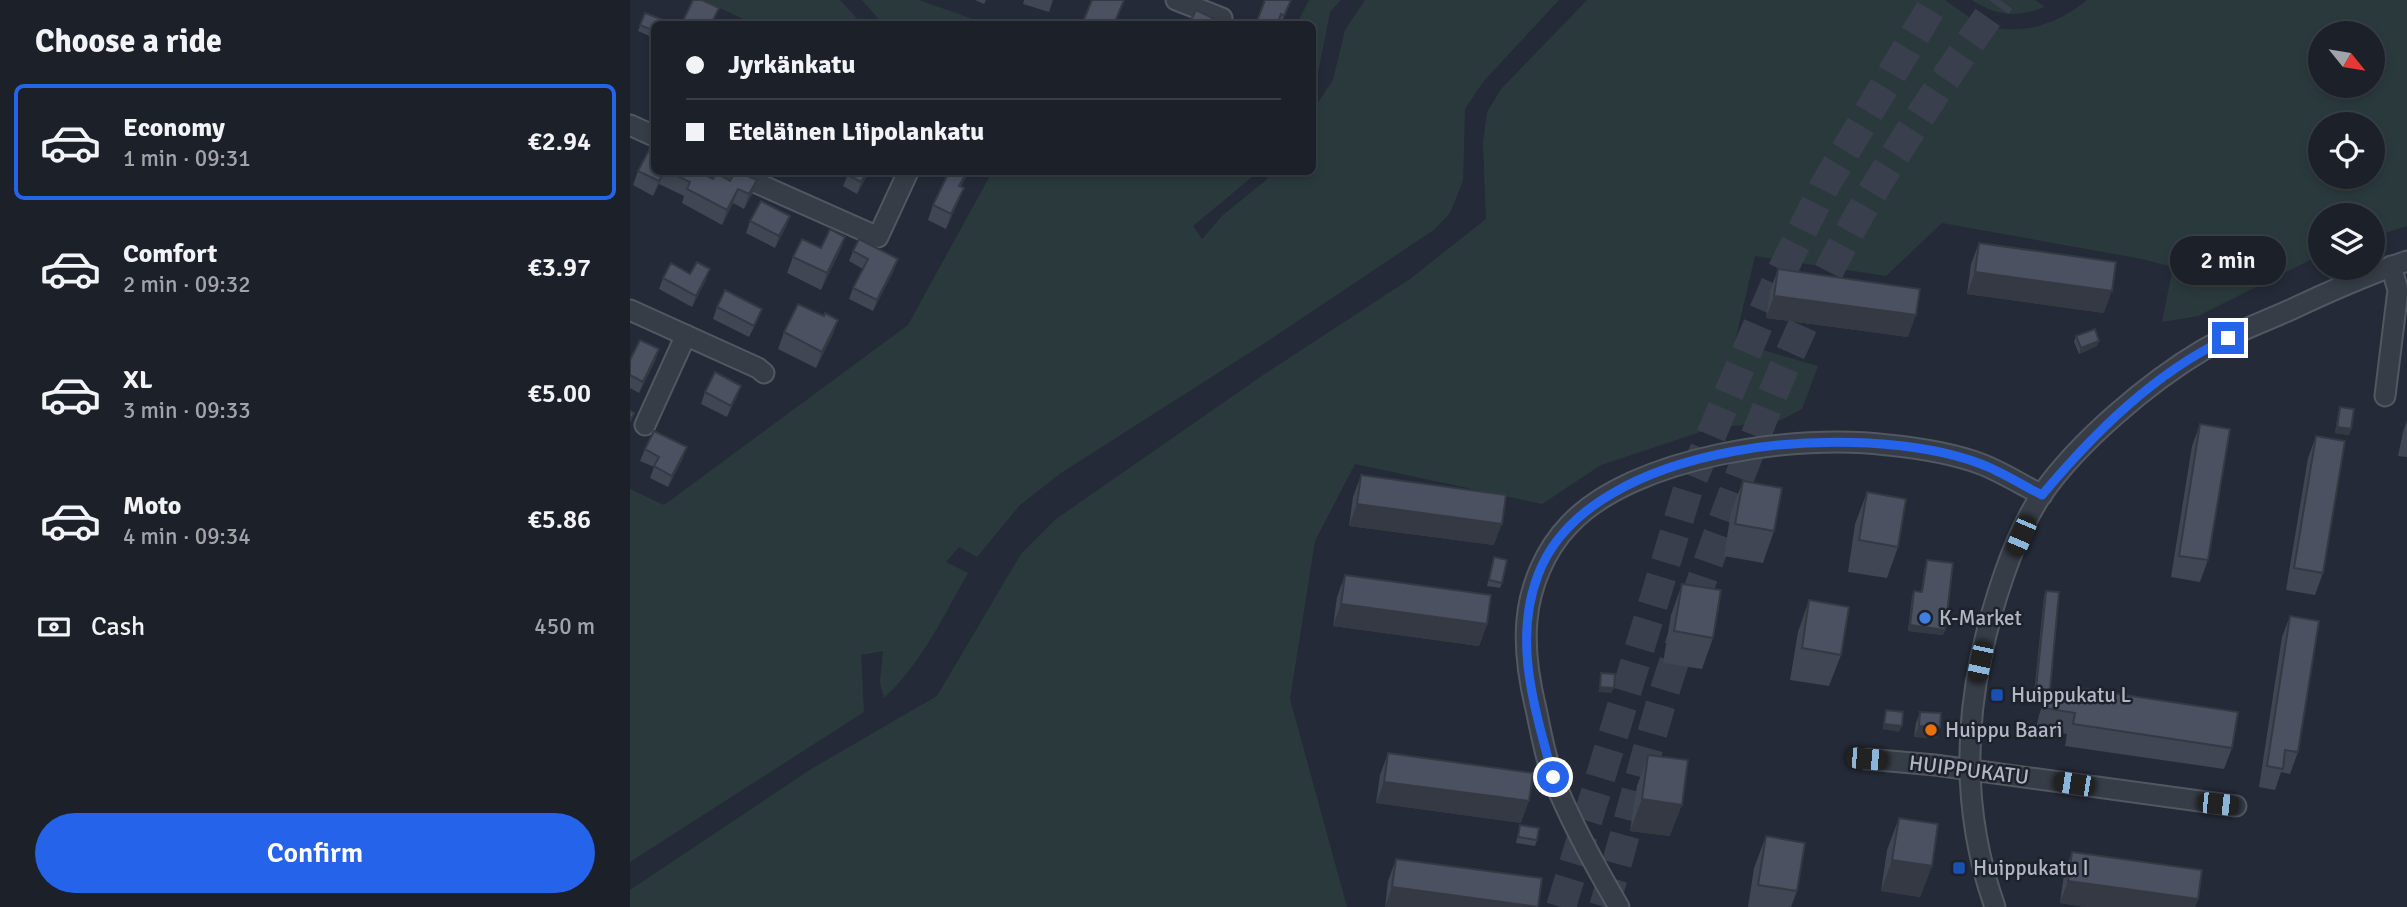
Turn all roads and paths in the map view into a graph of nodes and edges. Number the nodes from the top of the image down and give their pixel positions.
1 (1176, 0) edge
2 (1222, 18) dead end
3 (630, 125) edge
4 (651, 135) edge
5 (741, 175) edge
6 (907, 175) edge
7 (2399, 264) edge
8 (630, 310) edge
9 (686, 335) junction
10 (764, 373) dead end
11 (2385, 396) dead end
12 (645, 425) dead end
13 (2042, 495) junction
14 (1867, 759) dead end
15 (1969, 771) junction
16 (2236, 806) dead end
17 (1619, 907) edge
18 (1995, 907) edge

1 - 2 street
3 - 4 street
5 - 6 street
7 - 11 street
7 - 13 street
8 - 9 street
9 - 10 street
9 - 12 street
13 - 15 street
13 - 17 street
14 - 15 street, HUIPPUKATU
15 - 16 street, HUIPPUKATU
15 - 18 street

